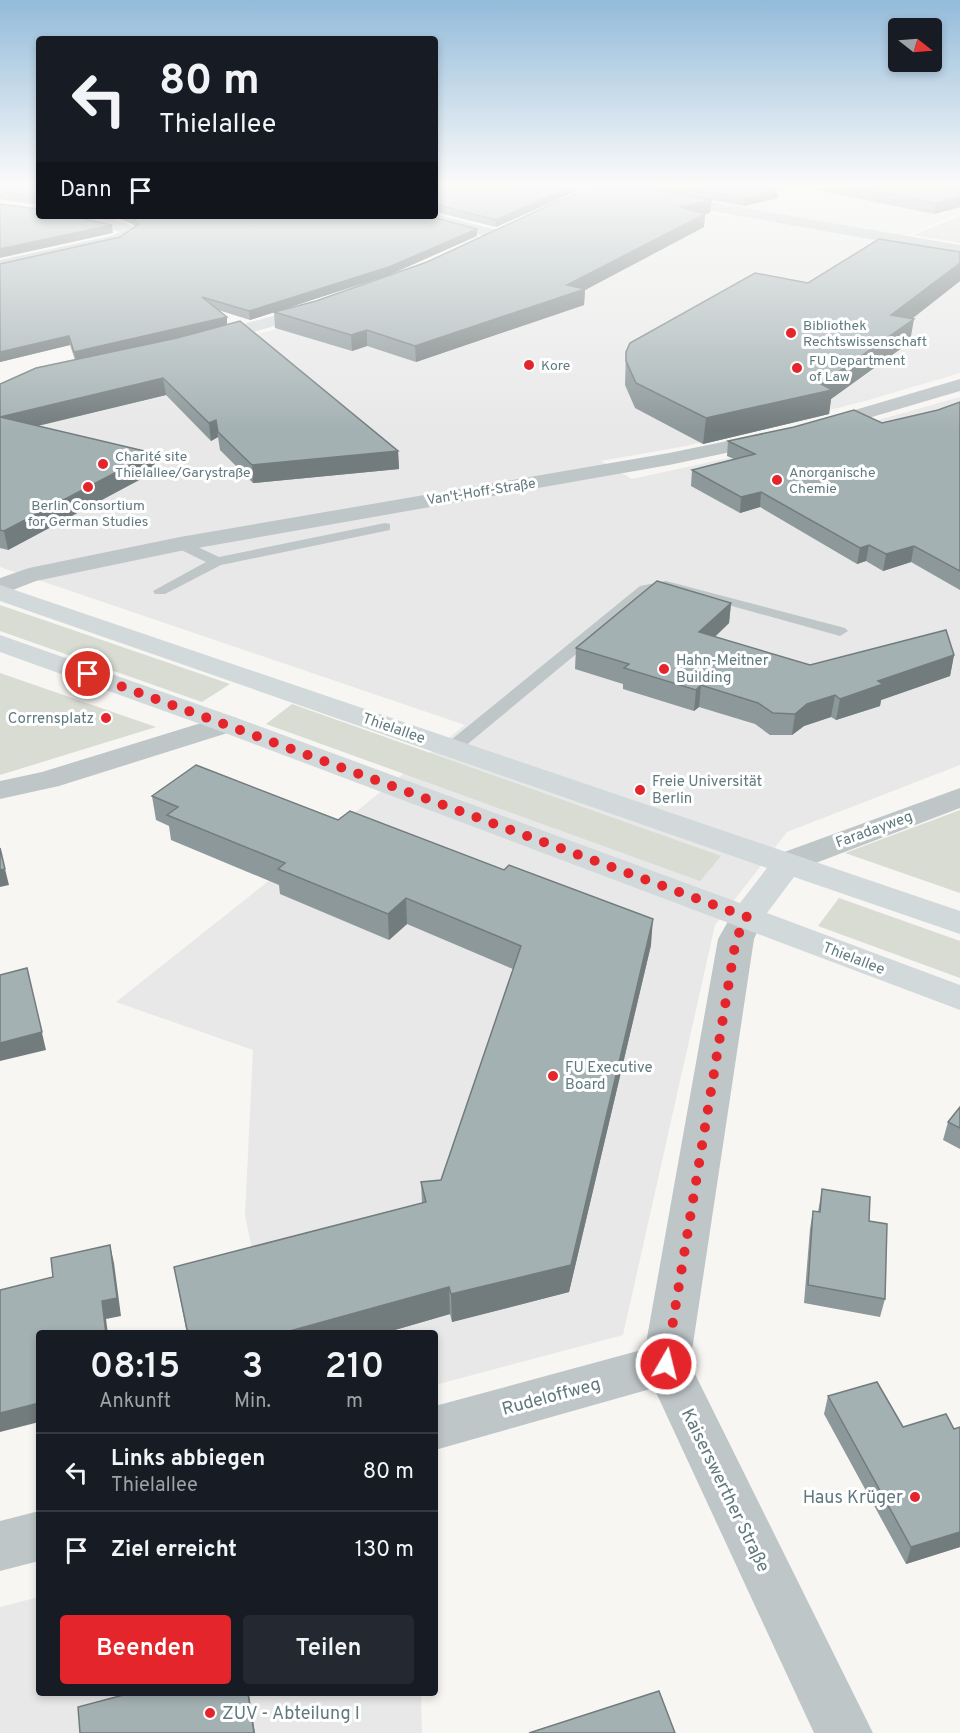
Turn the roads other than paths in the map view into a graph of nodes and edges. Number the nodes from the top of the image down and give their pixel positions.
1 (331, 304) edge
2 (190, 344) edge
3 (960, 385) edge
4 (369, 510) junction
5 (180, 544) junction
6 (218, 562) junction
7 (0, 587) edge
8 (160, 591) dead end
9 (0, 593) edge
10 (840, 631) dead end
11 (0, 643) edge
12 (279, 689) junction
13 (227, 724) junction
14 (452, 748) junction
15 (0, 790) edge
16 (960, 797) edge
17 (788, 862) junction
18 (747, 917) junction
19 (960, 923) edge
20 (960, 999) edge
21 (666, 1364) junction
22 (438, 1427) edge
23 (36, 1537) edge
24 (0, 1546) edge
25 (844, 1733) edge

1 - 2 main road
3 - 4 street, Van't-Hoff-Straße
4 - 5 street, Van't-Hoff-Straße
4 - 6 lane
5 - 6 lane
5 - 7 street, Van't-Hoff-Straße
6 - 8 lane
9 - 12 main road, Thielallee
10 - 14 lane
11 - 13 main road, Thielallee
12 - 13 main road
12 - 14 main road, Thielallee
13 - 15 street
13 - 18 main road, Thielallee
14 - 17 main road, Thielallee
16 - 17 street, Faradayweg
17 - 18 main road
17 - 19 main road, Thielallee
18 - 20 main road, Thielallee
18 - 21 street
21 - 22 street, Rudeloffweg
21 - 25 street, Kaiserswerther Straße
23 - 24 street

